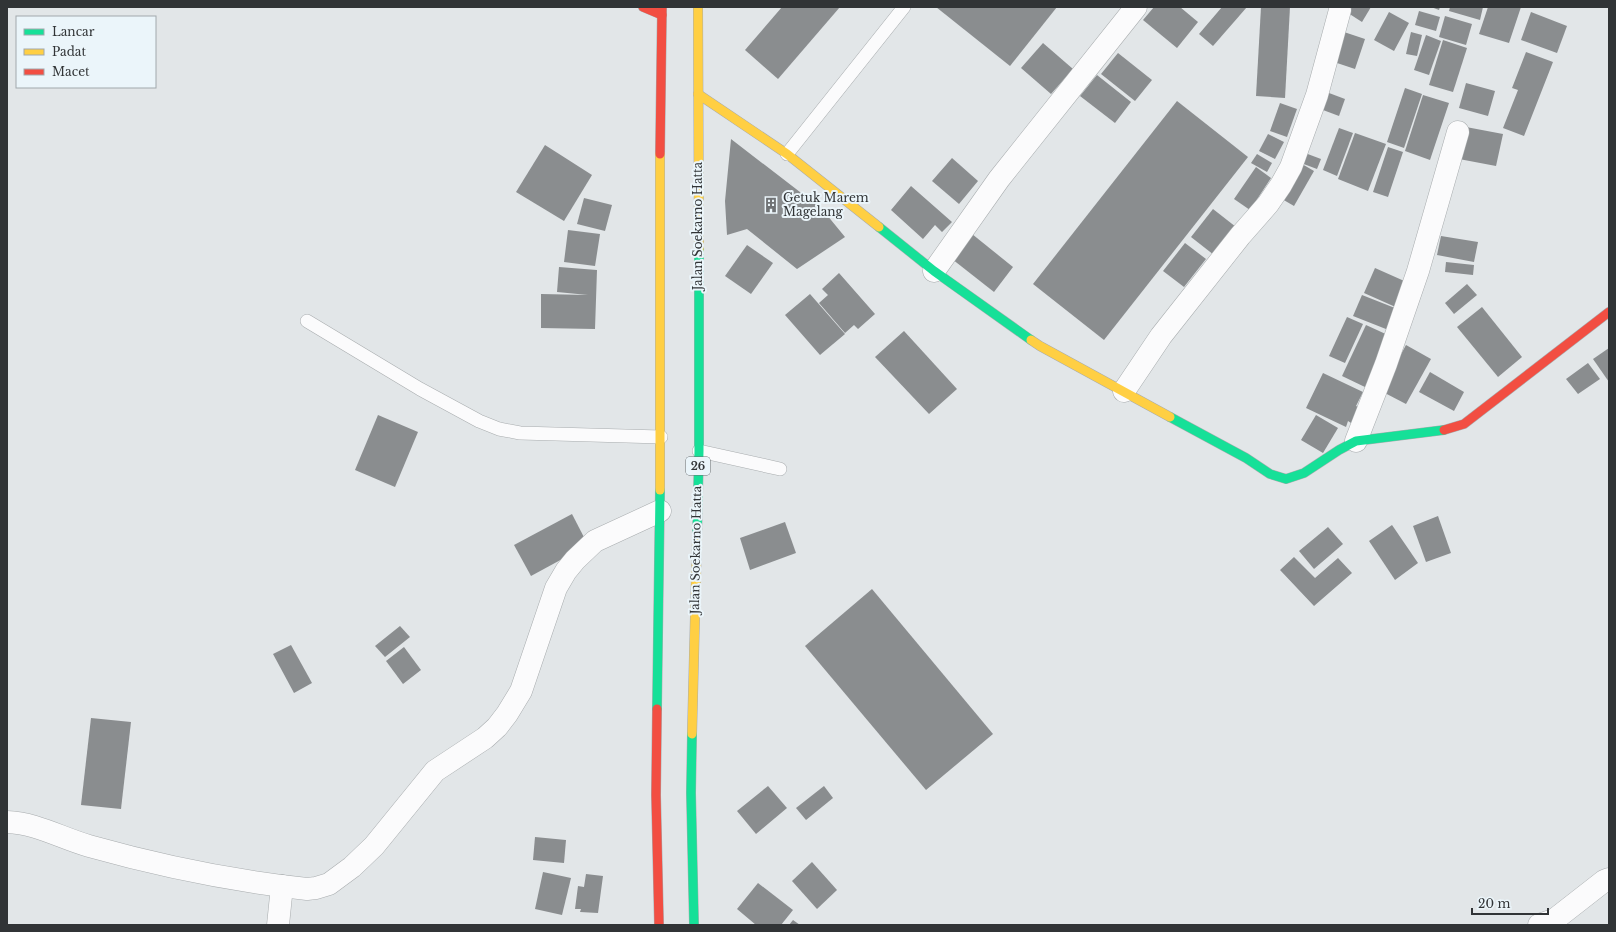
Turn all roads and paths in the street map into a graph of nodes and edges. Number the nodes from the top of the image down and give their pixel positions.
1 (643, 7) edge
2 (698, 7) edge
3 (904, 7) edge
4 (1136, 7) edge
5 (1340, 10) dead end
6 (662, 11) edge
7 (698, 94) junction
8 (1458, 132) dead end
9 (787, 154) junction
10 (934, 271) junction
11 (1609, 312) edge
12 (306, 321) dead end
13 (1124, 391) junction
14 (661, 437) junction
15 (1356, 441) junction
16 (699, 450) junction
17 (780, 469) dead end
18 (660, 511) junction
19 (7, 822) edge
20 (1609, 879) edge
21 (282, 886) junction
22 (278, 925) edge
23 (659, 925) edge
24 (694, 925) edge
25 (1539, 925) edge

1 - 6 main road
2 - 7 main road, Jalan Soekarno Hatta / 26
3 - 9 lane
4 - 10 street
5 - 13 street
6 - 14 main road
7 - 9 main road
7 - 16 main road, Jalan Soekarno Hatta / 26
8 - 15 street
9 - 10 main road
10 - 13 main road
11 - 15 main road
12 - 14 lane
13 - 15 main road
14 - 18 main road
16 - 17 lane
16 - 24 main road, Jalan Soekarno Hatta / 26
18 - 21 street
18 - 23 main road
19 - 21 street
20 - 25 street
21 - 22 street

